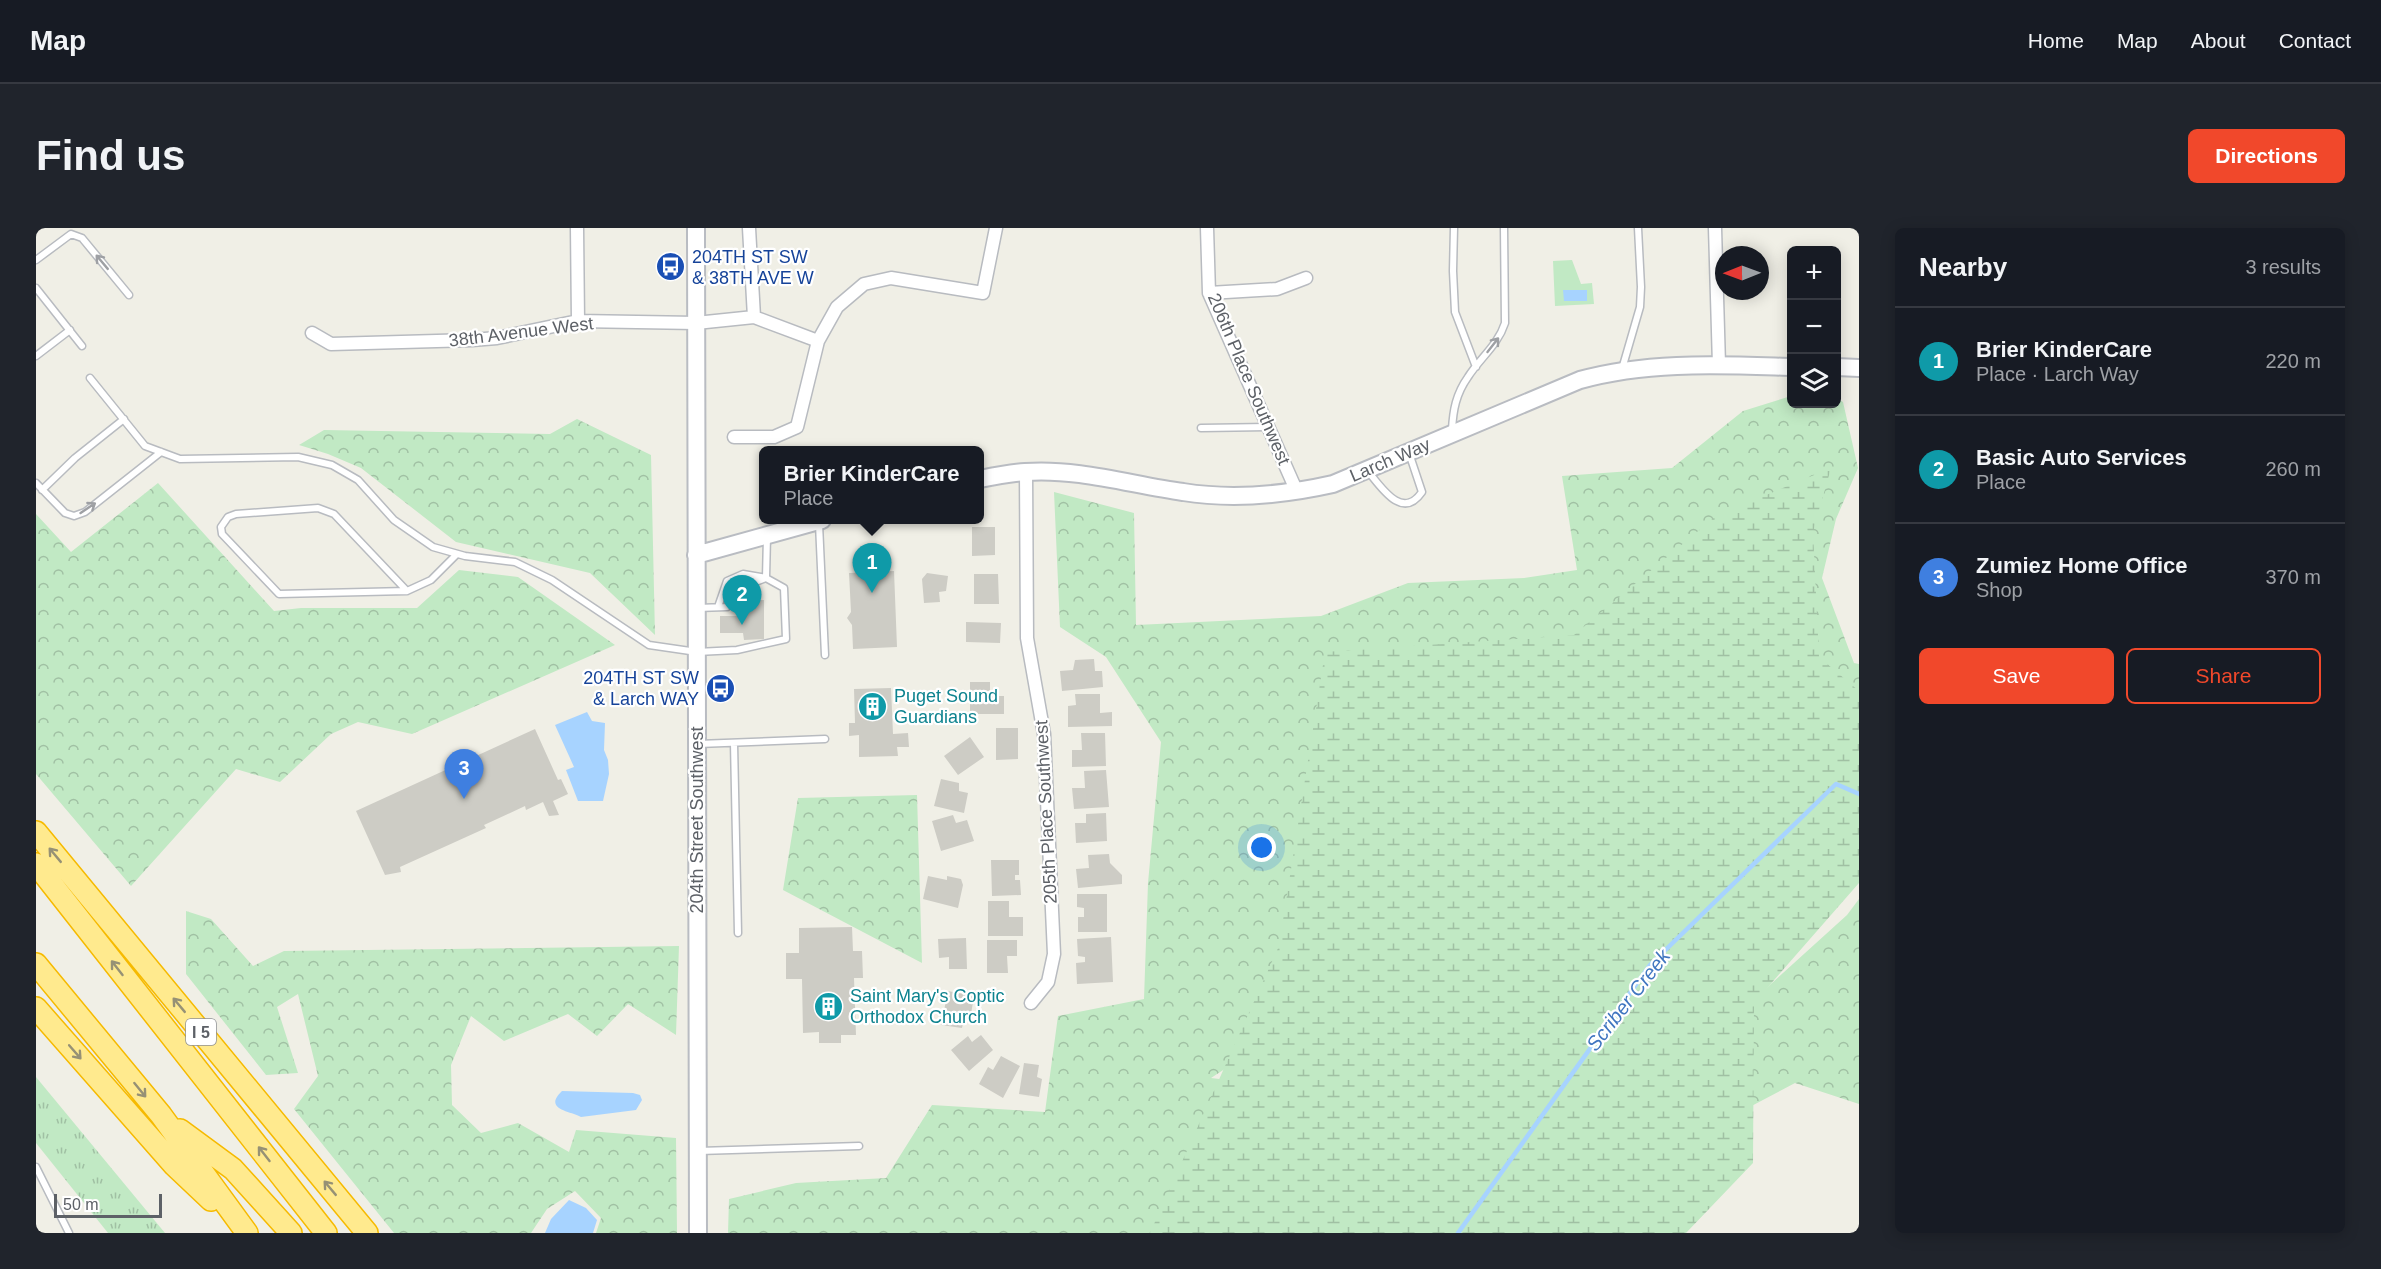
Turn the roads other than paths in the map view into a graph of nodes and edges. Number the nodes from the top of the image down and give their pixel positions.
1 (577, 228) edge
2 (696, 228) edge
3 (749, 228) edge
4 (996, 228) edge
5 (1207, 228) edge
6 (1454, 228) edge
7 (1503, 228) edge
8 (1638, 228) edge
9 (1715, 228) edge
10 (36, 260) edge
11 (1306, 278) dead end
12 (36, 288) edge
13 (1209, 293) junction
14 (129, 295) dead end
15 (754, 317) junction
16 (578, 321) junction
17 (696, 323) junction
18 (70, 330) junction
19 (312, 333) dead end
20 (818, 341) junction
21 (82, 346) dead end
22 (36, 356) edge
23 (1719, 365) junction
24 (1476, 367) junction
25 (1787, 367) edge
26 (1841, 367) edge
27 (1859, 368) edge
28 (1622, 370) junction
29 (90, 378) dead end
30 (124, 419) junction
31 (1268, 426) junction
32 (1201, 429) dead end
33 (1452, 434) junction
34 (734, 437) dead end
35 (161, 452) junction
36 (1408, 452) junction
37 (1366, 470) junction
38 (1026, 471) junction
39 (984, 478) edge
40 (36, 483) edge
41 (42, 490) junction
42 (1297, 492) junction
43 (806, 524) edge
44 (820, 524) edge
45 (767, 535) junction
46 (457, 554) junction
47 (696, 555) junction
48 (766, 578) junction
49 (407, 591) junction
50 (718, 607) junction
51 (696, 608) junction
52 (697, 652) junction
53 (825, 655) dead end
54 (825, 739) dead end
55 (734, 743) junction
56 (697, 744) junction
57 (36, 832) edge
58 (36, 864) edge
59 (738, 933) dead end
60 (36, 964) edge
61 (1031, 1003) dead end
62 (36, 1008) edge
63 (161, 1115) junction
64 (859, 1146) dead end
65 (698, 1151) junction
66 (36, 1167) edge
67 (69, 1233) edge
68 (246, 1233) edge
69 (291, 1233) edge
70 (326, 1233) edge
71 (367, 1233) edge
72 (698, 1233) edge

1 - 16 street
2 - 17 street, 204th Street Southwest
3 - 15 street
4 - 20 street
5 - 13 street, 206th Place Southwest
6 - 24 lane
24 -> 7 lane
8 - 28 lane
9 - 23 street
14 -> 10 lane
11 - 13 street
12 - 18 lane
13 - 31 street, 206th Place Southwest
15 - 17 street, 38th Avenue West
15 - 20 street
16 - 17 street, 38th Avenue West
16 - 19 street, 38th Avenue West
17 - 47 street, 204th Street Southwest
18 - 21 lane
18 - 22 lane
20 - 34 street
23 - 25 street, Larch Way
23 - 28 street, Larch Way
24 - 33 lane
26 - 27 street
28 - 33 street, Larch Way
29 - 30 lane
30 - 35 lane
30 - 41 lane
31 - 32 lane
31 - 42 street, 206th Place Southwest
33 - 36 street, Larch Way
41 -> 35 lane
35 - 46 lane
36 - 37 street, Larch Way
36 - 37 lane
37 - 42 street, Larch Way
38 - 39 street, Larch Way
38 - 42 street, Larch Way
38 - 61 street, 205th Place Southwest
40 - 41 lane
43 - 45 street
44 - 53 lane
45 - 47 street
45 - 48 lane
46 - 49 lane
46 - 52 lane
47 - 51 street, 204th Street Southwest
48 - 50 lane
48 - 50 lane
48 - 52 lane
49 - 49 lane
50 - 51 lane
51 - 52 street, 204th Street Southwest
52 - 56 street, 204th Street Southwest
54 - 55 lane
55 - 56 lane
55 - 59 lane
56 - 65 street, 204th Street Southwest
71 -> 57 highway, I 5
70 -> 58 highway
60 -> 63 highway
62 -> 68 highway
63 - 68 highway
63 - 69 highway
64 - 65 lane
65 - 72 street, 204th Street Southwest
66 - 67 lane

